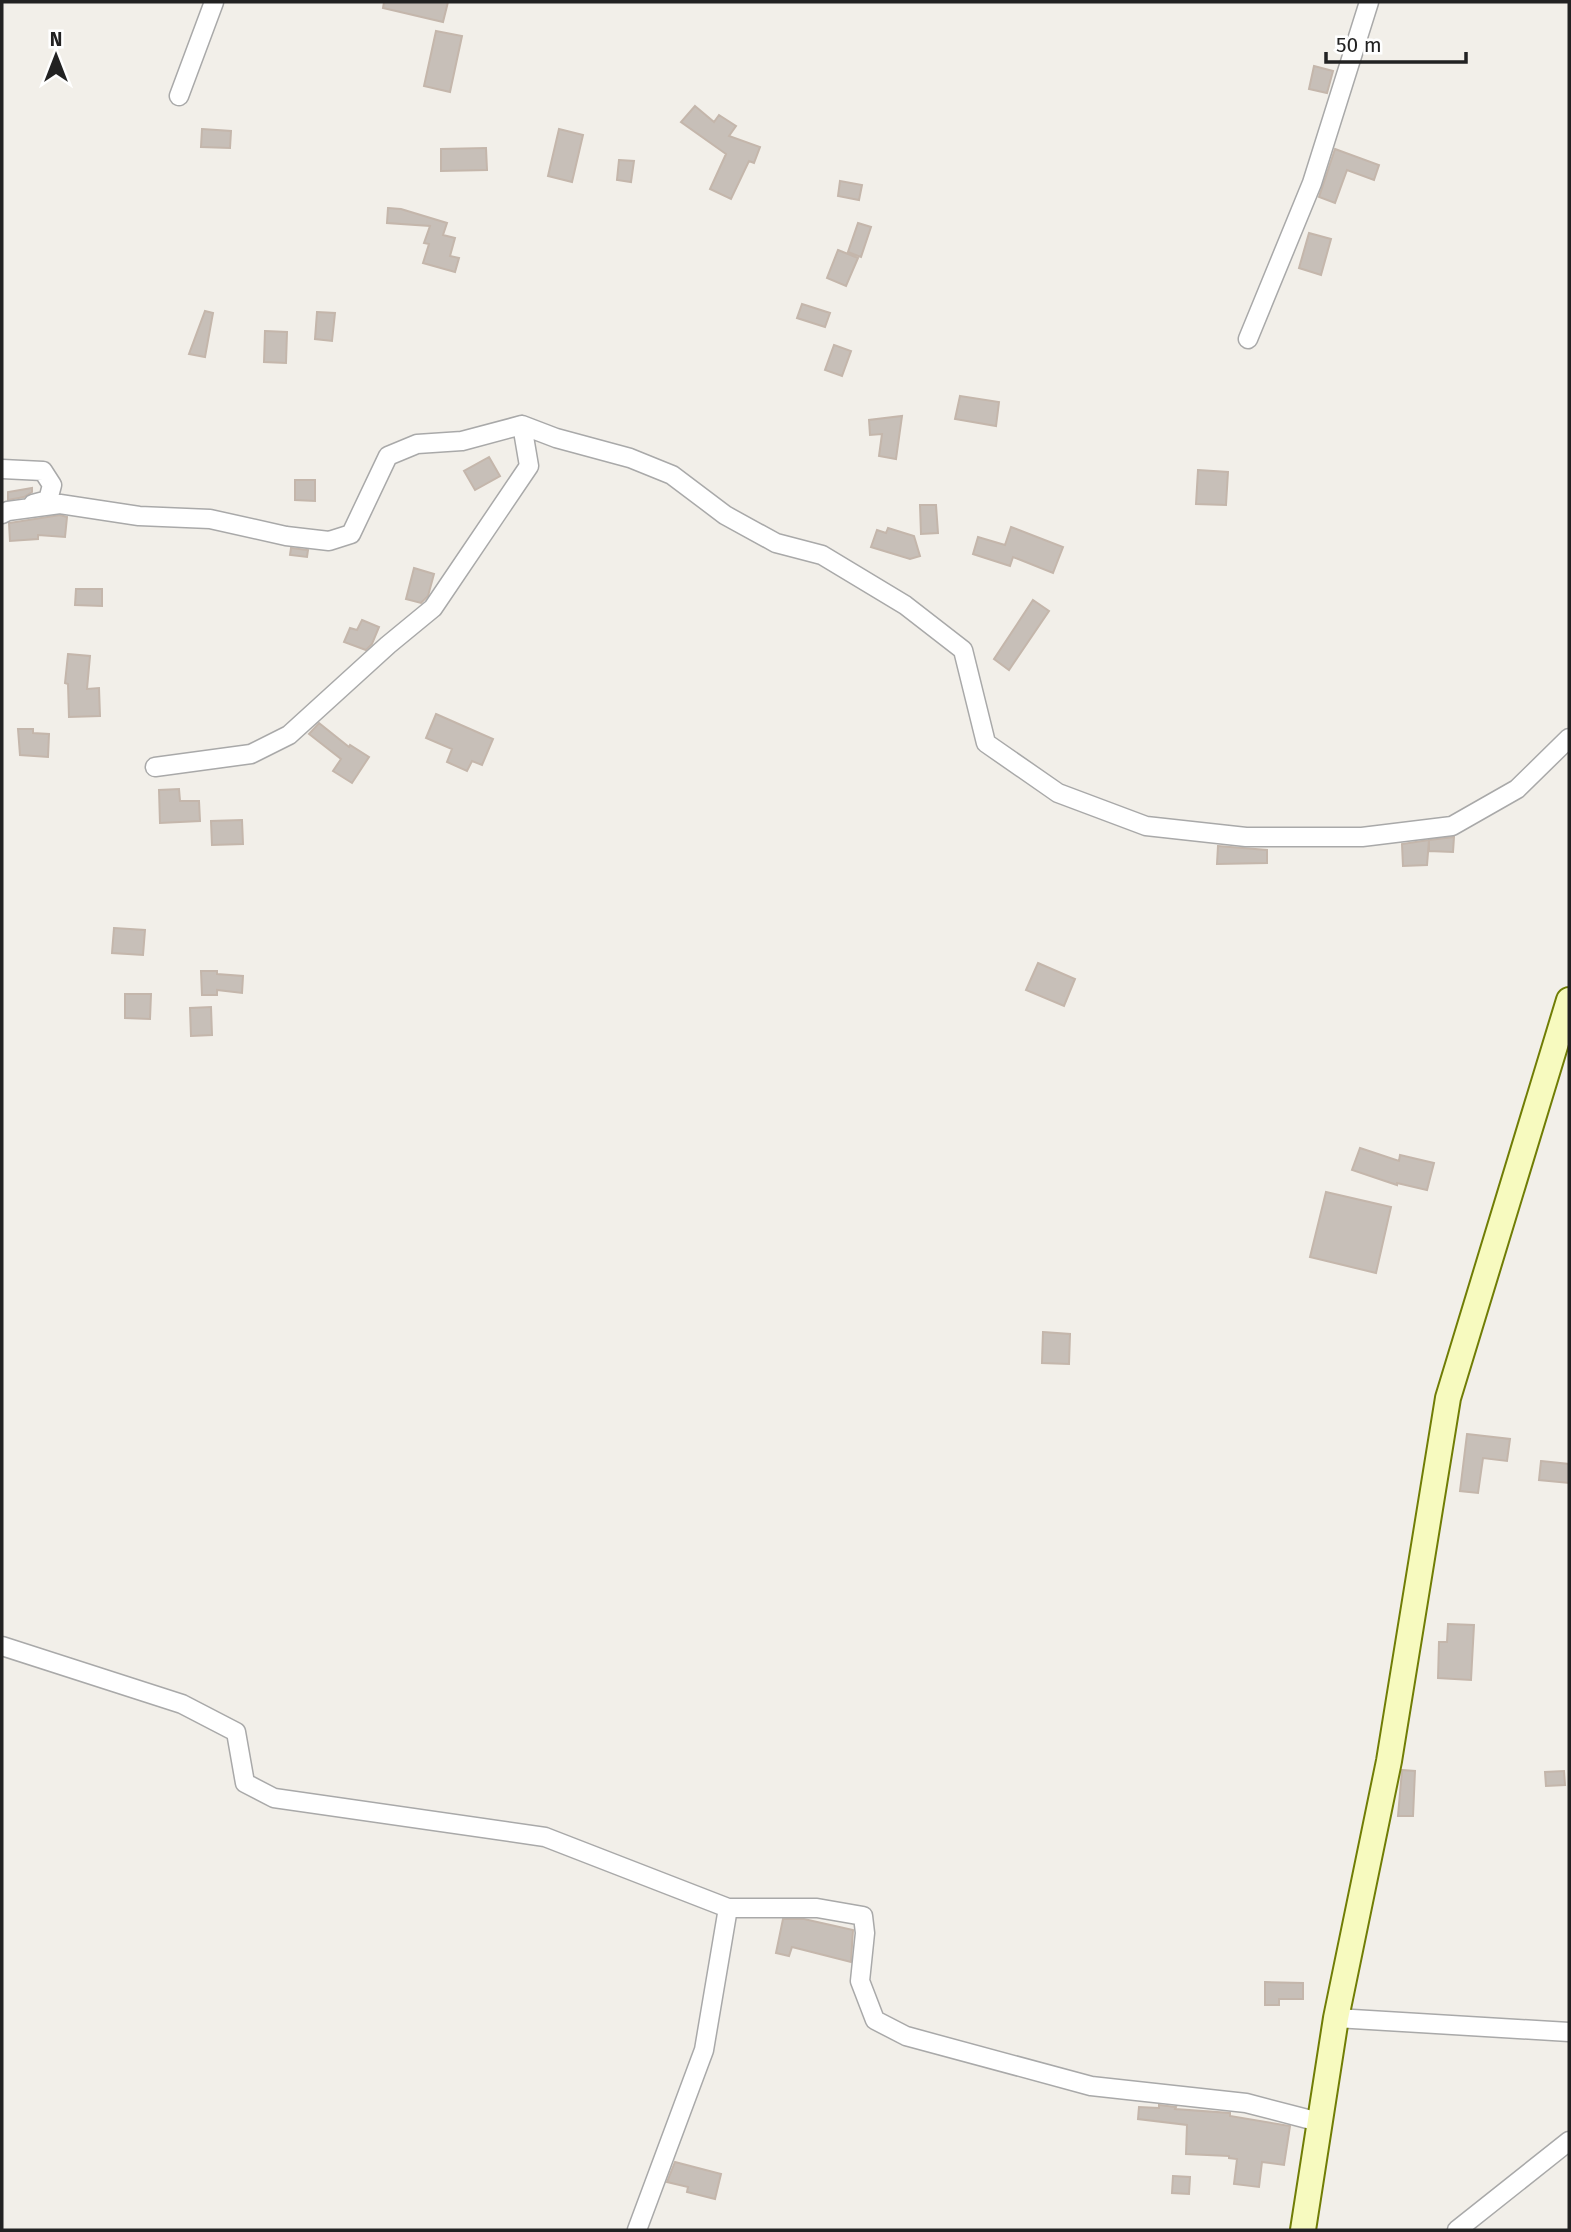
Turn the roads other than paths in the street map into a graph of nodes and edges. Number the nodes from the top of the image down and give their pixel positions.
1 (215, 2) edge
2 (1369, 2) edge
3 (179, 96) dead end
4 (1248, 339) dead end
5 (522, 425) junction
6 (2, 469) edge
7 (5, 513) edge
8 (1569, 738) edge
9 (155, 767) dead end
10 (1569, 1000) edge
11 (2, 1646) edge
12 (728, 1908) junction
13 (1336, 2018) junction
14 (1569, 2032) edge
15 (1319, 2122) junction
16 (1569, 2141) edge
17 (637, 2230) edge
18 (1303, 2230) edge
19 (1457, 2230) edge

1 - 3 street
2 - 4 street
5 - 7 street
5 - 8 street
5 - 9 street
6 - 7 street
10 - 13 main road
11 - 12 street
12 - 15 street
12 - 17 street
13 - 14 street
13 - 15 main road
15 - 18 main road
16 - 19 street

